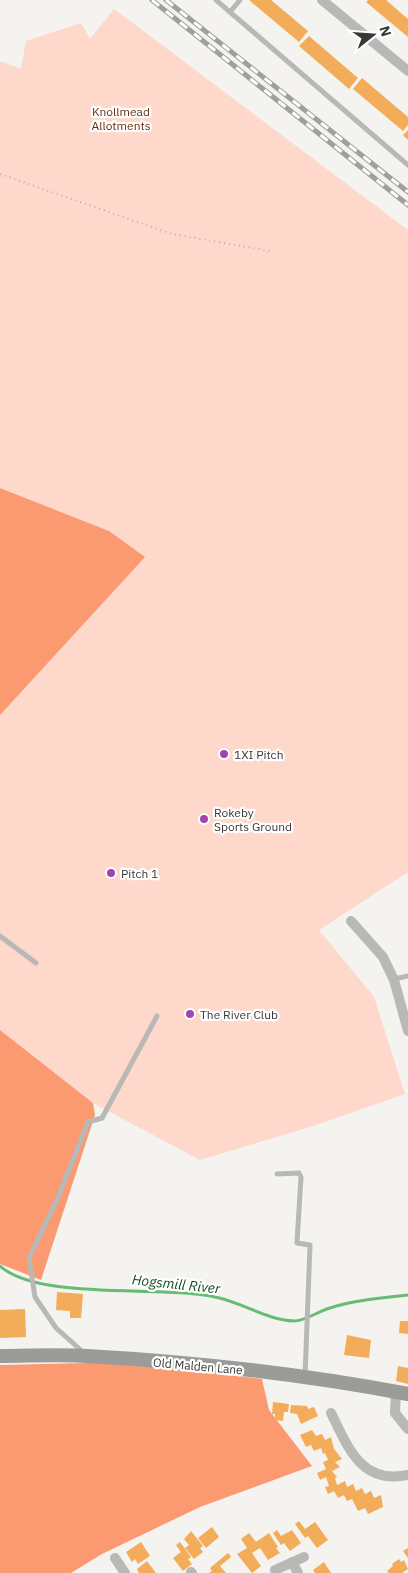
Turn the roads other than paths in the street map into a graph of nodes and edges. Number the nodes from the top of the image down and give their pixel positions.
1 (216, 0) edge
2 (240, 0) edge
3 (322, 0) edge
4 (230, 12) junction
5 (408, 71) edge
6 (408, 165) edge
7 (351, 921) dead end
8 (0, 936) edge
9 (36, 963) dead end
10 (408, 976) edge
11 (394, 980) junction
12 (157, 1016) dead end
13 (408, 1031) edge
14 (277, 1174) dead end
15 (0, 1356) edge
16 (87, 1356) junction
17 (305, 1376) junction
18 (402, 1392) edge
19 (332, 1413) dead end
20 (408, 1428) edge
21 (408, 1475) edge
22 (304, 1557) dead end
23 (116, 1558) dead end
24 (292, 1562) junction
25 (275, 1570) dead end
26 (125, 1573) edge
27 (298, 1573) edge

1 - 4 lane
2 - 4 lane
3 - 5 street
4 - 6 lane
7 - 11 street
8 - 9 lane
10 - 11 lane
11 - 13 street
12 - 16 lane
14 - 17 lane
15 - 16 main road, Old Malden Lane
16 - 17 main road, Old Malden Lane
17 - 18 main road, Old Malden Lane
18 - 20 street
19 - 21 street
22 - 24 street
23 - 26 street
24 - 25 street
24 - 27 street

